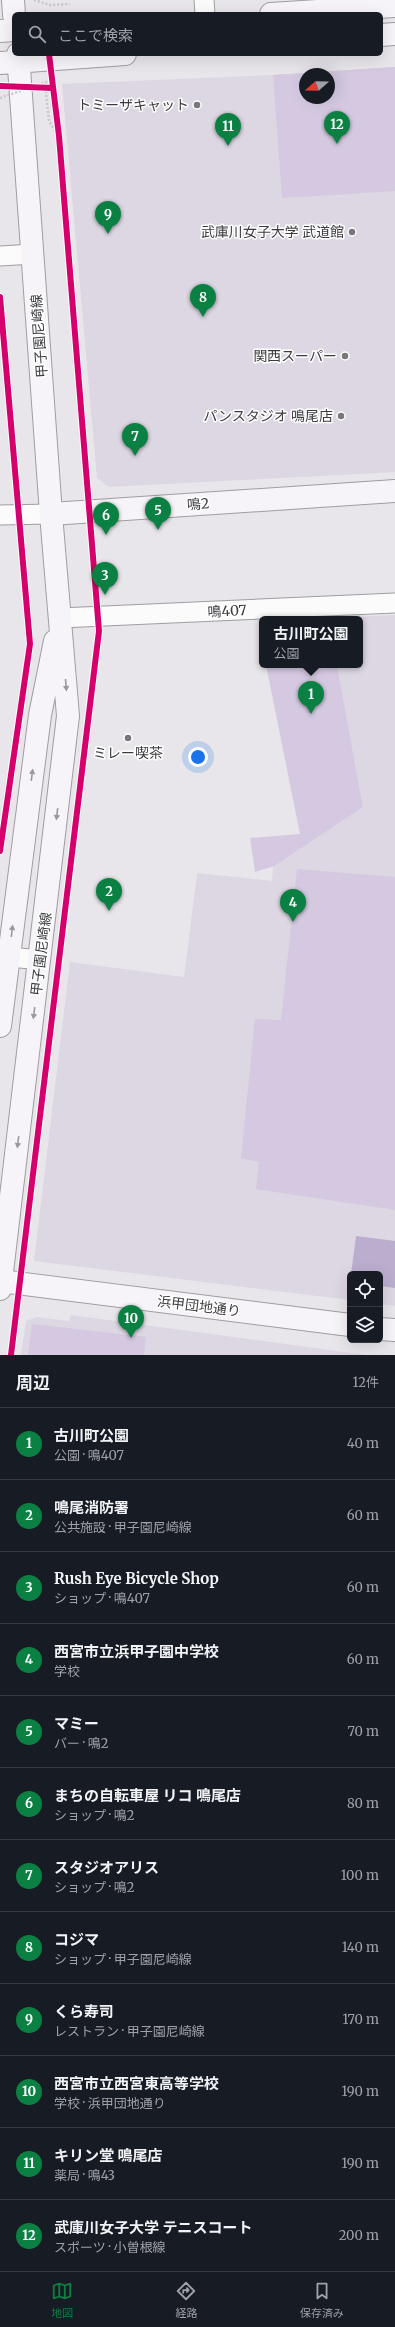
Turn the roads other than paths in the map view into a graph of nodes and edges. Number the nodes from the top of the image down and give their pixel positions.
1 (12, 0) edge
2 (204, 0) edge
3 (395, 6) edge
4 (14, 12) edge
5 (205, 12) edge
6 (303, 12) edge
7 (12, 30) edge
8 (0, 31) edge
9 (395, 34) edge
10 (383, 35) edge
11 (48, 56) edge
12 (12, 59) edge
13 (33, 254) junction
14 (0, 256) edge
15 (395, 491) edge
16 (51, 514) junction
17 (0, 515) edge
18 (395, 603) edge
19 (60, 618) junction
20 (4, 957) edge
21 (40, 960) junction
22 (0, 1026) edge
23 (0, 1284) edge
24 (347, 1325) edge
25 (383, 1328) edge
26 (395, 1330) edge

1 - 4 main road
2 - 5 street
3 - 6 main road
7 - 8 main road
9 - 10 main road
11 - 12 main road
12 - 13 main road, 甲子園尼崎線
13 - 14 street
13 - 16 main road, 甲子園尼崎線
15 - 16 main road, 鳴2
16 - 17 street, 鳴2
16 - 19 main road, 甲子園尼崎線
18 - 19 street, 鳴407
20 -> 19 main road, 甲子園尼崎線
19 -> 21 main road, 甲子園尼崎線
20 - 21 street
20 - 22 main road, 甲子園尼崎線
21 -> 23 main road, 甲子園尼崎線
23 - 24 main road, 浜甲団地通り
25 - 26 main road

